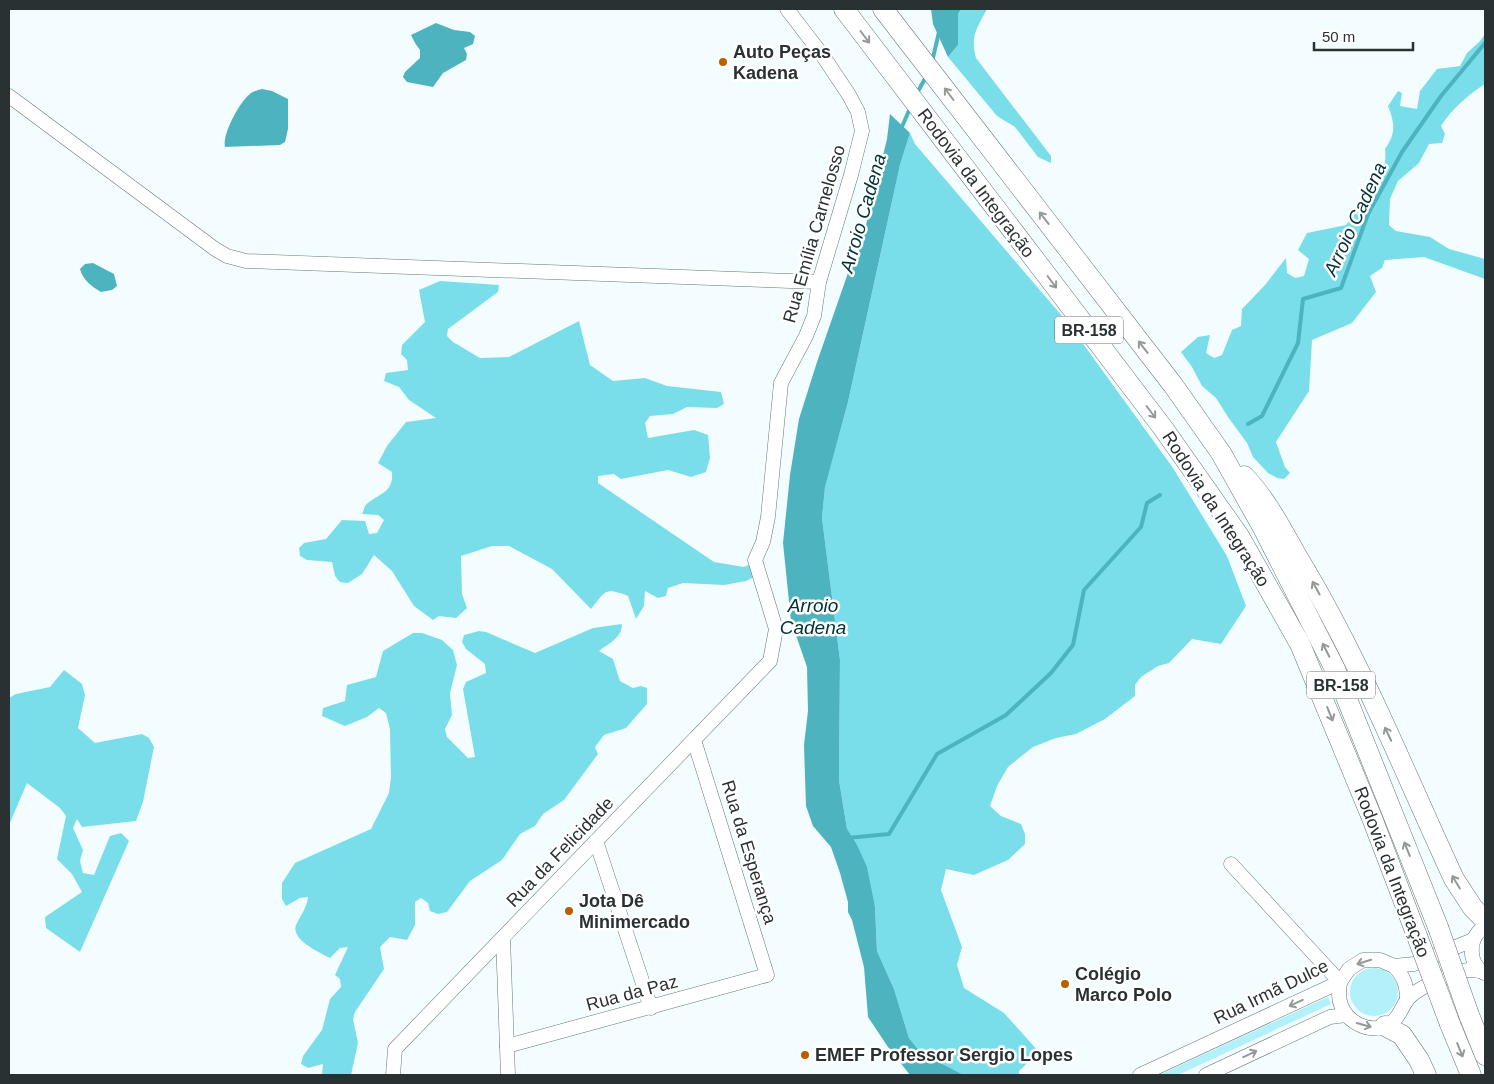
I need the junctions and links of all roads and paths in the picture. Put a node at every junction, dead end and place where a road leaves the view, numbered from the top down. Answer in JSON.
{"nodes":[{"id":1,"x":787,"y":9,"type":"edge"},
{"id":2,"x":844,"y":9,"type":"edge"},
{"id":3,"x":885,"y":11,"type":"edge"},
{"id":4,"x":9,"y":96,"type":"edge"},
{"id":5,"x":819,"y":282,"type":"junction"},
{"id":6,"x":1221,"y":453,"type":"junction"},
{"id":7,"x":770,"y":661,"type":"joint"},
{"id":8,"x":694,"y":740,"type":"junction"},
{"id":9,"x":596,"y":841,"type":"junction"},
{"id":10,"x":1231,"y":864,"type":"dead end"},
{"id":11,"x":1485,"y":920,"type":"edge"},
{"id":12,"x":1485,"y":927,"type":"edge"},
{"id":13,"x":503,"y":938,"type":"junction"},
{"id":14,"x":1473,"y":940,"type":"junction"},
{"id":15,"x":1394,"y":966,"type":"junction"},
{"id":16,"x":1482,"y":972,"type":"edge"},
{"id":17,"x":767,"y":975,"type":"joint"},
{"id":18,"x":1340,"y":982,"type":"junction"},
{"id":19,"x":1407,"y":1000,"type":"junction"},
{"id":20,"x":651,"y":1008,"type":"junction"},
{"id":21,"x":1346,"y":1015,"type":"junction"},
{"id":22,"x":1385,"y":1026,"type":"junction"},
{"id":23,"x":507,"y":1046,"type":"junction"},
{"id":24,"x":1485,"y":1055,"type":"edge"},
{"id":25,"x":393,"y":1075,"type":"edge"},
{"id":26,"x":508,"y":1075,"type":"edge"},
{"id":27,"x":1140,"y":1075,"type":"edge"},
{"id":28,"x":1206,"y":1075,"type":"edge"},
{"id":29,"x":1426,"y":1075,"type":"edge"},
{"id":30,"x":1471,"y":1075,"type":"edge"}],
"edges":[{"from":1,"to":5,"type":"street","name":"Rua Emília Carnelosso"},
{"from":2,"to":30,"type":"highway","name":"Rodovia da Integração","number":"BR-158","one_way":true,"bridge":true},
{"from":6,"to":3,"type":"highway","name":"Rodovia da Integração","number":"BR-158","one_way":true},
{"from":4,"to":5,"type":"street"},
{"from":5,"to":7,"type":"street","name":"Rua Emília Carnelosso"},
{"from":11,"to":6,"type":"highway","one_way":true},
{"from":24,"to":6,"type":"highway","name":"Rodovia da Integração","number":"BR-158","one_way":true,"bridge":true},
{"from":7,"to":8,"type":"street","name":"Rua da Felicidade"},
{"from":8,"to":9,"type":"street","name":"Rua da Felicidade"},
{"from":8,"to":17,"type":"street","name":"Rua da Esperança"},
{"from":9,"to":13,"type":"street","name":"Rua da Felicidade"},
{"from":9,"to":20,"type":"street"},
{"from":10,"to":18,"type":"street"},
{"from":12,"to":14,"type":"street"},
{"from":13,"to":23,"type":"street"},
{"from":13,"to":25,"type":"street","name":"Rua da Felicidade"},
{"from":14,"to":15,"type":"street","name":"Rua Irmã Dulce"},
{"from":14,"to":16,"type":"street"},
{"from":15,"to":18,"type":"street","name":"Rua Irmã Dulce","one_way":true},
{"from":15,"to":19,"type":"street"},
{"from":16,"to":19,"type":"street"},
{"from":17,"to":20,"type":"street","name":"Rua da Paz"},
{"from":18,"to":21,"type":"street"},
{"from":18,"to":27,"type":"street","name":"Rua Irmã Dulce","one_way":true},
{"from":19,"to":22,"type":"street"},
{"from":20,"to":23,"type":"street","name":"Rua da Paz"},
{"from":21,"to":22,"type":"street","one_way":true},
{"from":28,"to":21,"type":"street","one_way":true},
{"from":22,"to":29,"type":"highway"},
{"from":23,"to":26,"type":"street"}]}
